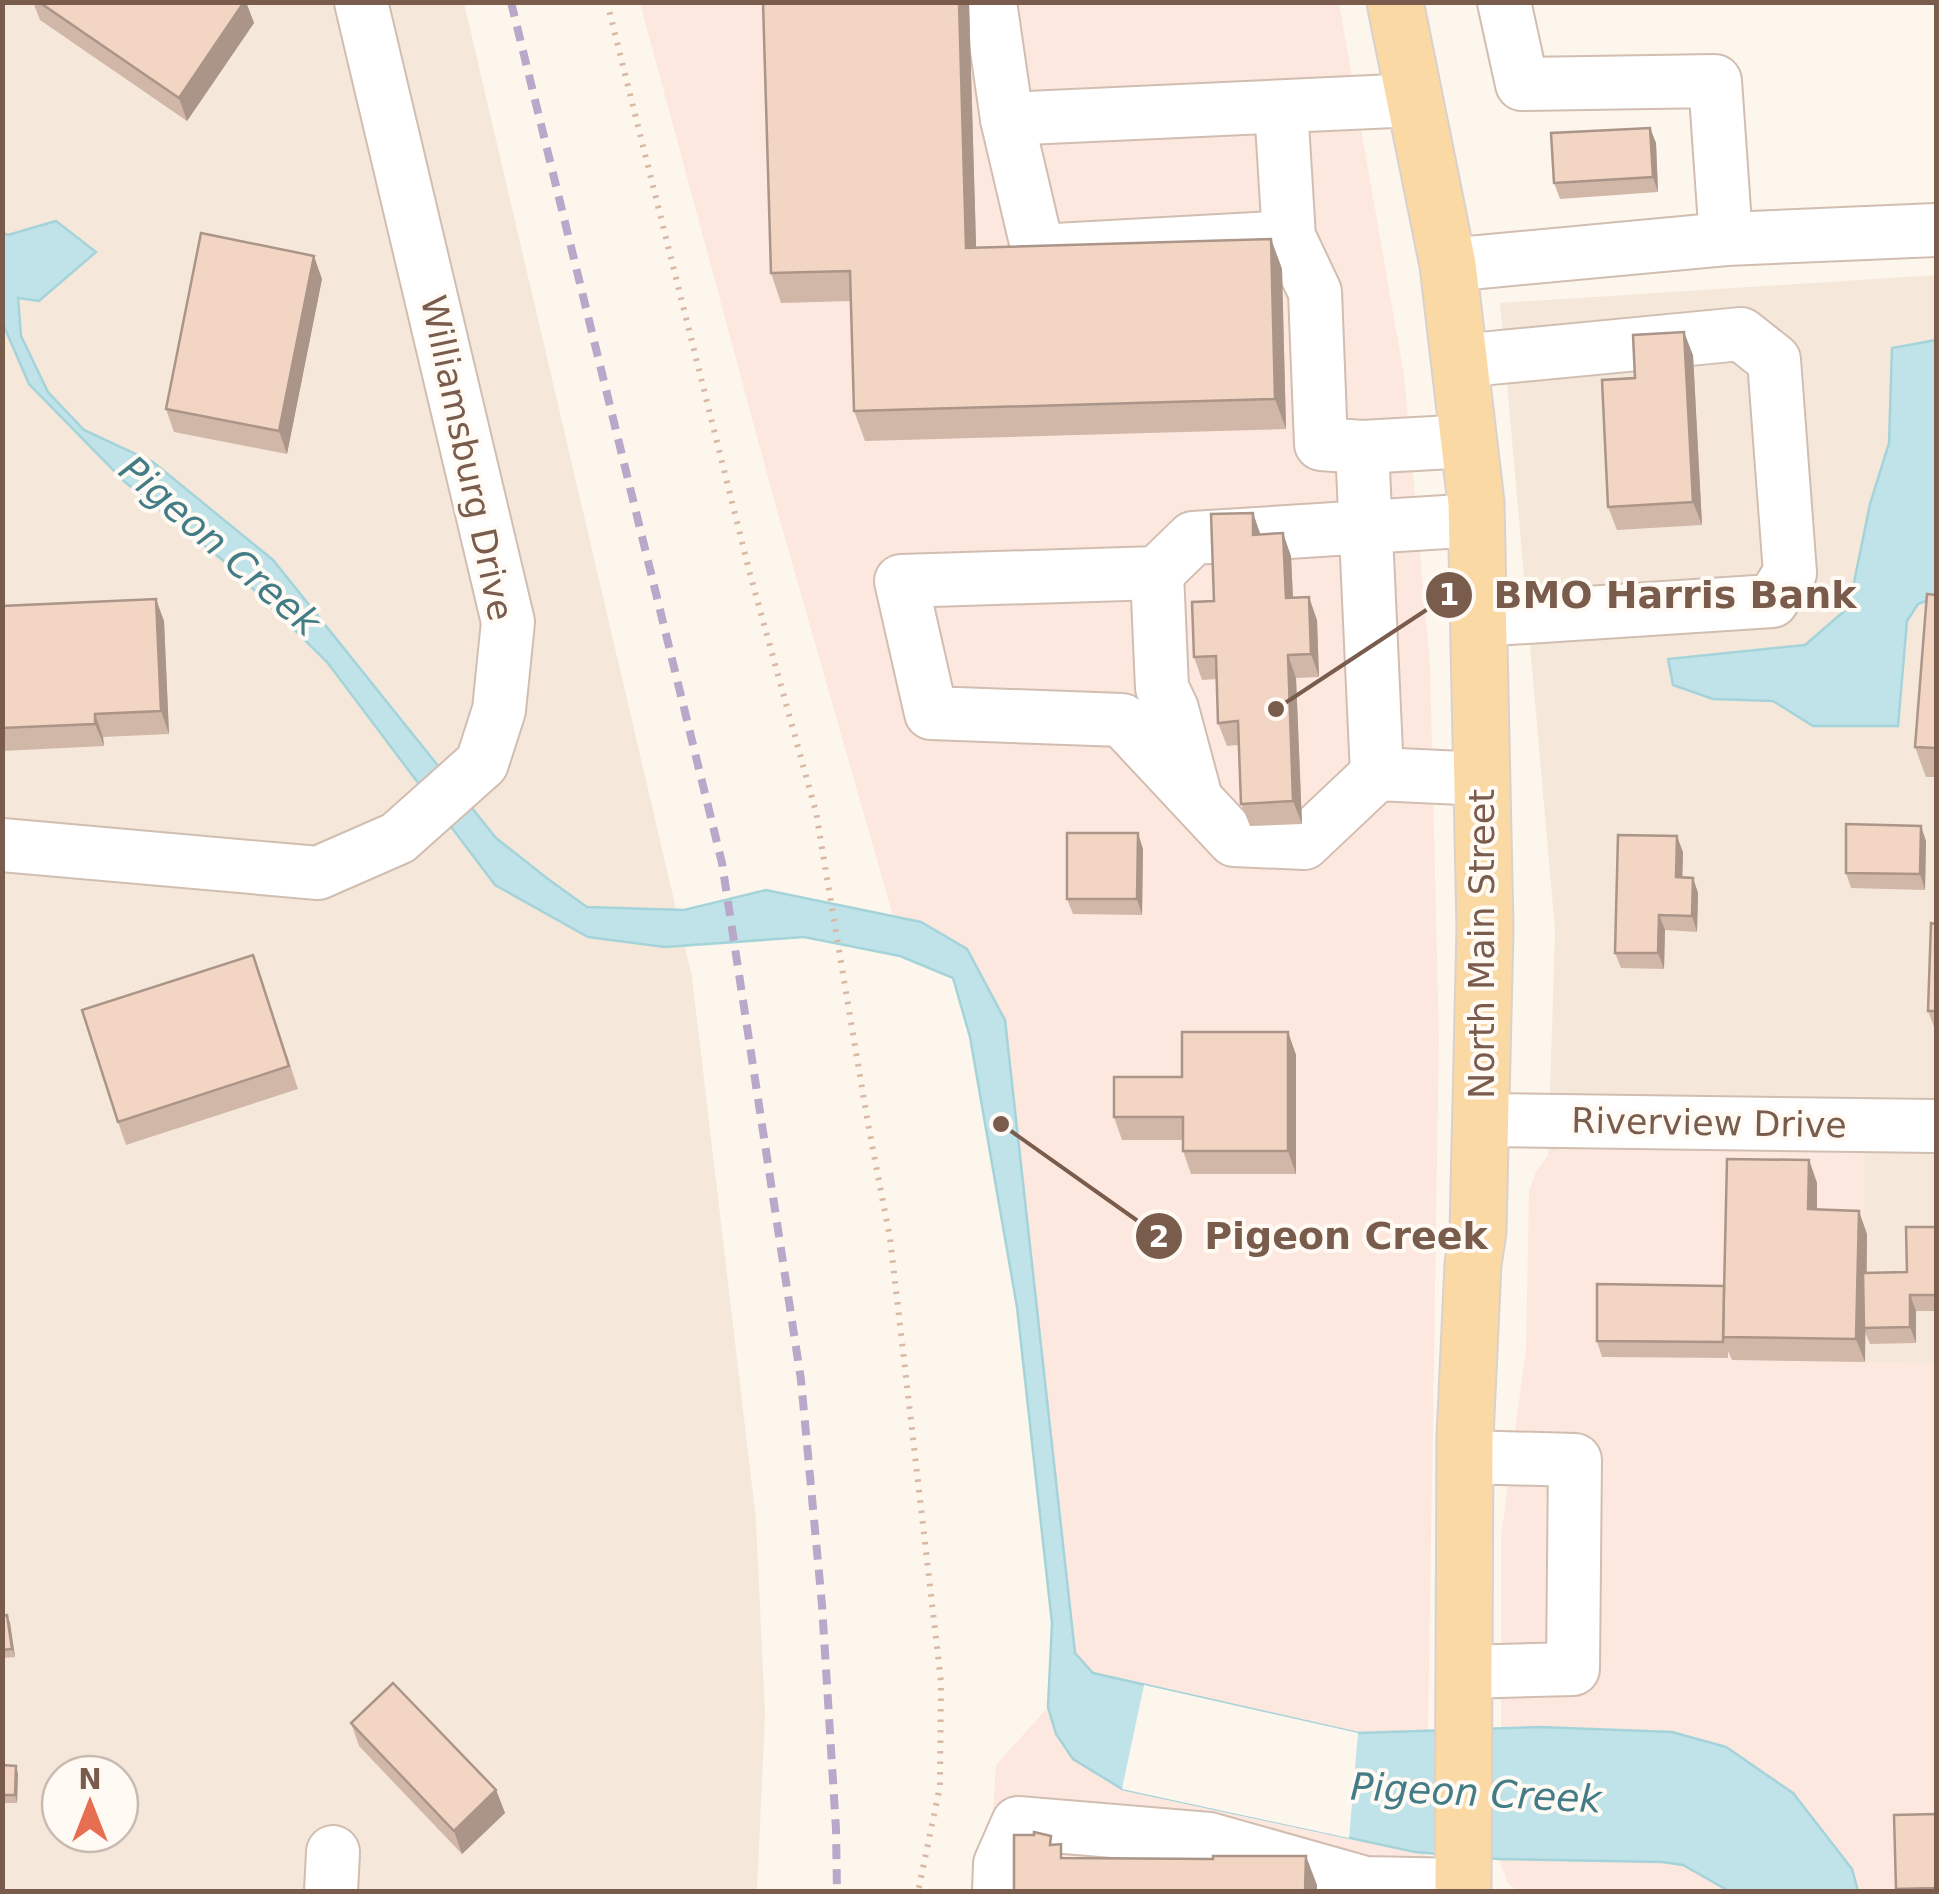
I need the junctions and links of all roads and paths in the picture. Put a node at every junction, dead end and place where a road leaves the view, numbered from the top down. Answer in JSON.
{"nodes":[{"id":1,"x":361,"y":2,"type":"edge"},
{"id":2,"x":607,"y":2,"type":"edge"},
{"id":3,"x":990,"y":2,"type":"edge"},
{"id":4,"x":1395,"y":2,"type":"edge"},
{"id":5,"x":1504,"y":2,"type":"edge"},
{"id":6,"x":1415,"y":100,"type":"junction"},
{"id":7,"x":1281,"y":107,"type":"junction"},
{"id":8,"x":1007,"y":120,"type":"junction"},
{"id":9,"x":1936,"y":230,"type":"edge"},
{"id":10,"x":1289,"y":237,"type":"junction"},
{"id":11,"x":1726,"y":239,"type":"junction"},
{"id":12,"x":1448,"y":266,"type":"junction"},
{"id":13,"x":1459,"y":361,"type":"junction"},
{"id":14,"x":1469,"y":441,"type":"junction"},
{"id":15,"x":1362,"y":447,"type":"junction"},
{"id":16,"x":1476,"y":520,"type":"junction"},
{"id":17,"x":1366,"y":528,"type":"junction"},
{"id":18,"x":1157,"y":573,"type":"junction"},
{"id":19,"x":1479,"y":620,"type":"junction"},
{"id":20,"x":1377,"y":774,"type":"junction"},
{"id":21,"x":1483,"y":779,"type":"junction"},
{"id":22,"x":1195,"y":796,"type":"junction"},
{"id":23,"x":2,"y":845,"type":"edge"},
{"id":24,"x":1481,"y":1120,"type":"junction"},
{"id":25,"x":1936,"y":1126,"type":"edge"},
{"id":26,"x":1465,"y":1457,"type":"junction"},
{"id":27,"x":1464,"y":1672,"type":"junction"},
{"id":28,"x":1365,"y":1887,"type":"edge"},
{"id":29,"x":1463,"y":1888,"type":"edge"},
{"id":30,"x":918,"y":1892,"type":"edge"},
{"id":31,"x":999,"y":1892,"type":"edge"}],
"edges":[{"from":1,"to":23,"type":"street","name":"Williamsburg Drive"},
{"from":2,"to":30,"type":"path"},
{"from":3,"to":8,"type":"street"},
{"from":4,"to":6,"type":"main road","name":"North Main Street"},
{"from":5,"to":11,"type":"street"},
{"from":6,"to":7,"type":"street"},
{"from":6,"to":12,"type":"main road","name":"North Main Street"},
{"from":7,"to":8,"type":"street"},
{"from":7,"to":10,"type":"street"},
{"from":8,"to":10,"type":"street"},
{"from":9,"to":11,"type":"street"},
{"from":10,"to":15,"type":"street"},
{"from":11,"to":12,"type":"street"},
{"from":12,"to":13,"type":"main road","name":"North Main Street"},
{"from":13,"to":14,"type":"main road","name":"North Main Street"},
{"from":13,"to":19,"type":"street"},
{"from":14,"to":15,"type":"street"},
{"from":14,"to":16,"type":"main road","name":"North Main Street"},
{"from":15,"to":17,"type":"street"},
{"from":16,"to":17,"type":"street"},
{"from":16,"to":19,"type":"main road","name":"North Main Street"},
{"from":17,"to":18,"type":"street"},
{"from":17,"to":20,"type":"street"},
{"from":18,"to":22,"type":"street"},
{"from":18,"to":22,"type":"street"},
{"from":19,"to":21,"type":"main road","name":"North Main Street"},
{"from":20,"to":21,"type":"street"},
{"from":20,"to":22,"type":"street"},
{"from":21,"to":24,"type":"main road","name":"North Main Street"},
{"from":24,"to":25,"type":"street","name":"Riverview Drive"},
{"from":24,"to":26,"type":"main road","name":"North Main Street"},
{"from":26,"to":27,"type":"main road","name":"North Main Street"},
{"from":26,"to":27,"type":"street"},
{"from":27,"to":29,"type":"main road","name":"North Main Street"},
{"from":28,"to":29,"type":"street"},
{"from":28,"to":31,"type":"street"}]}
